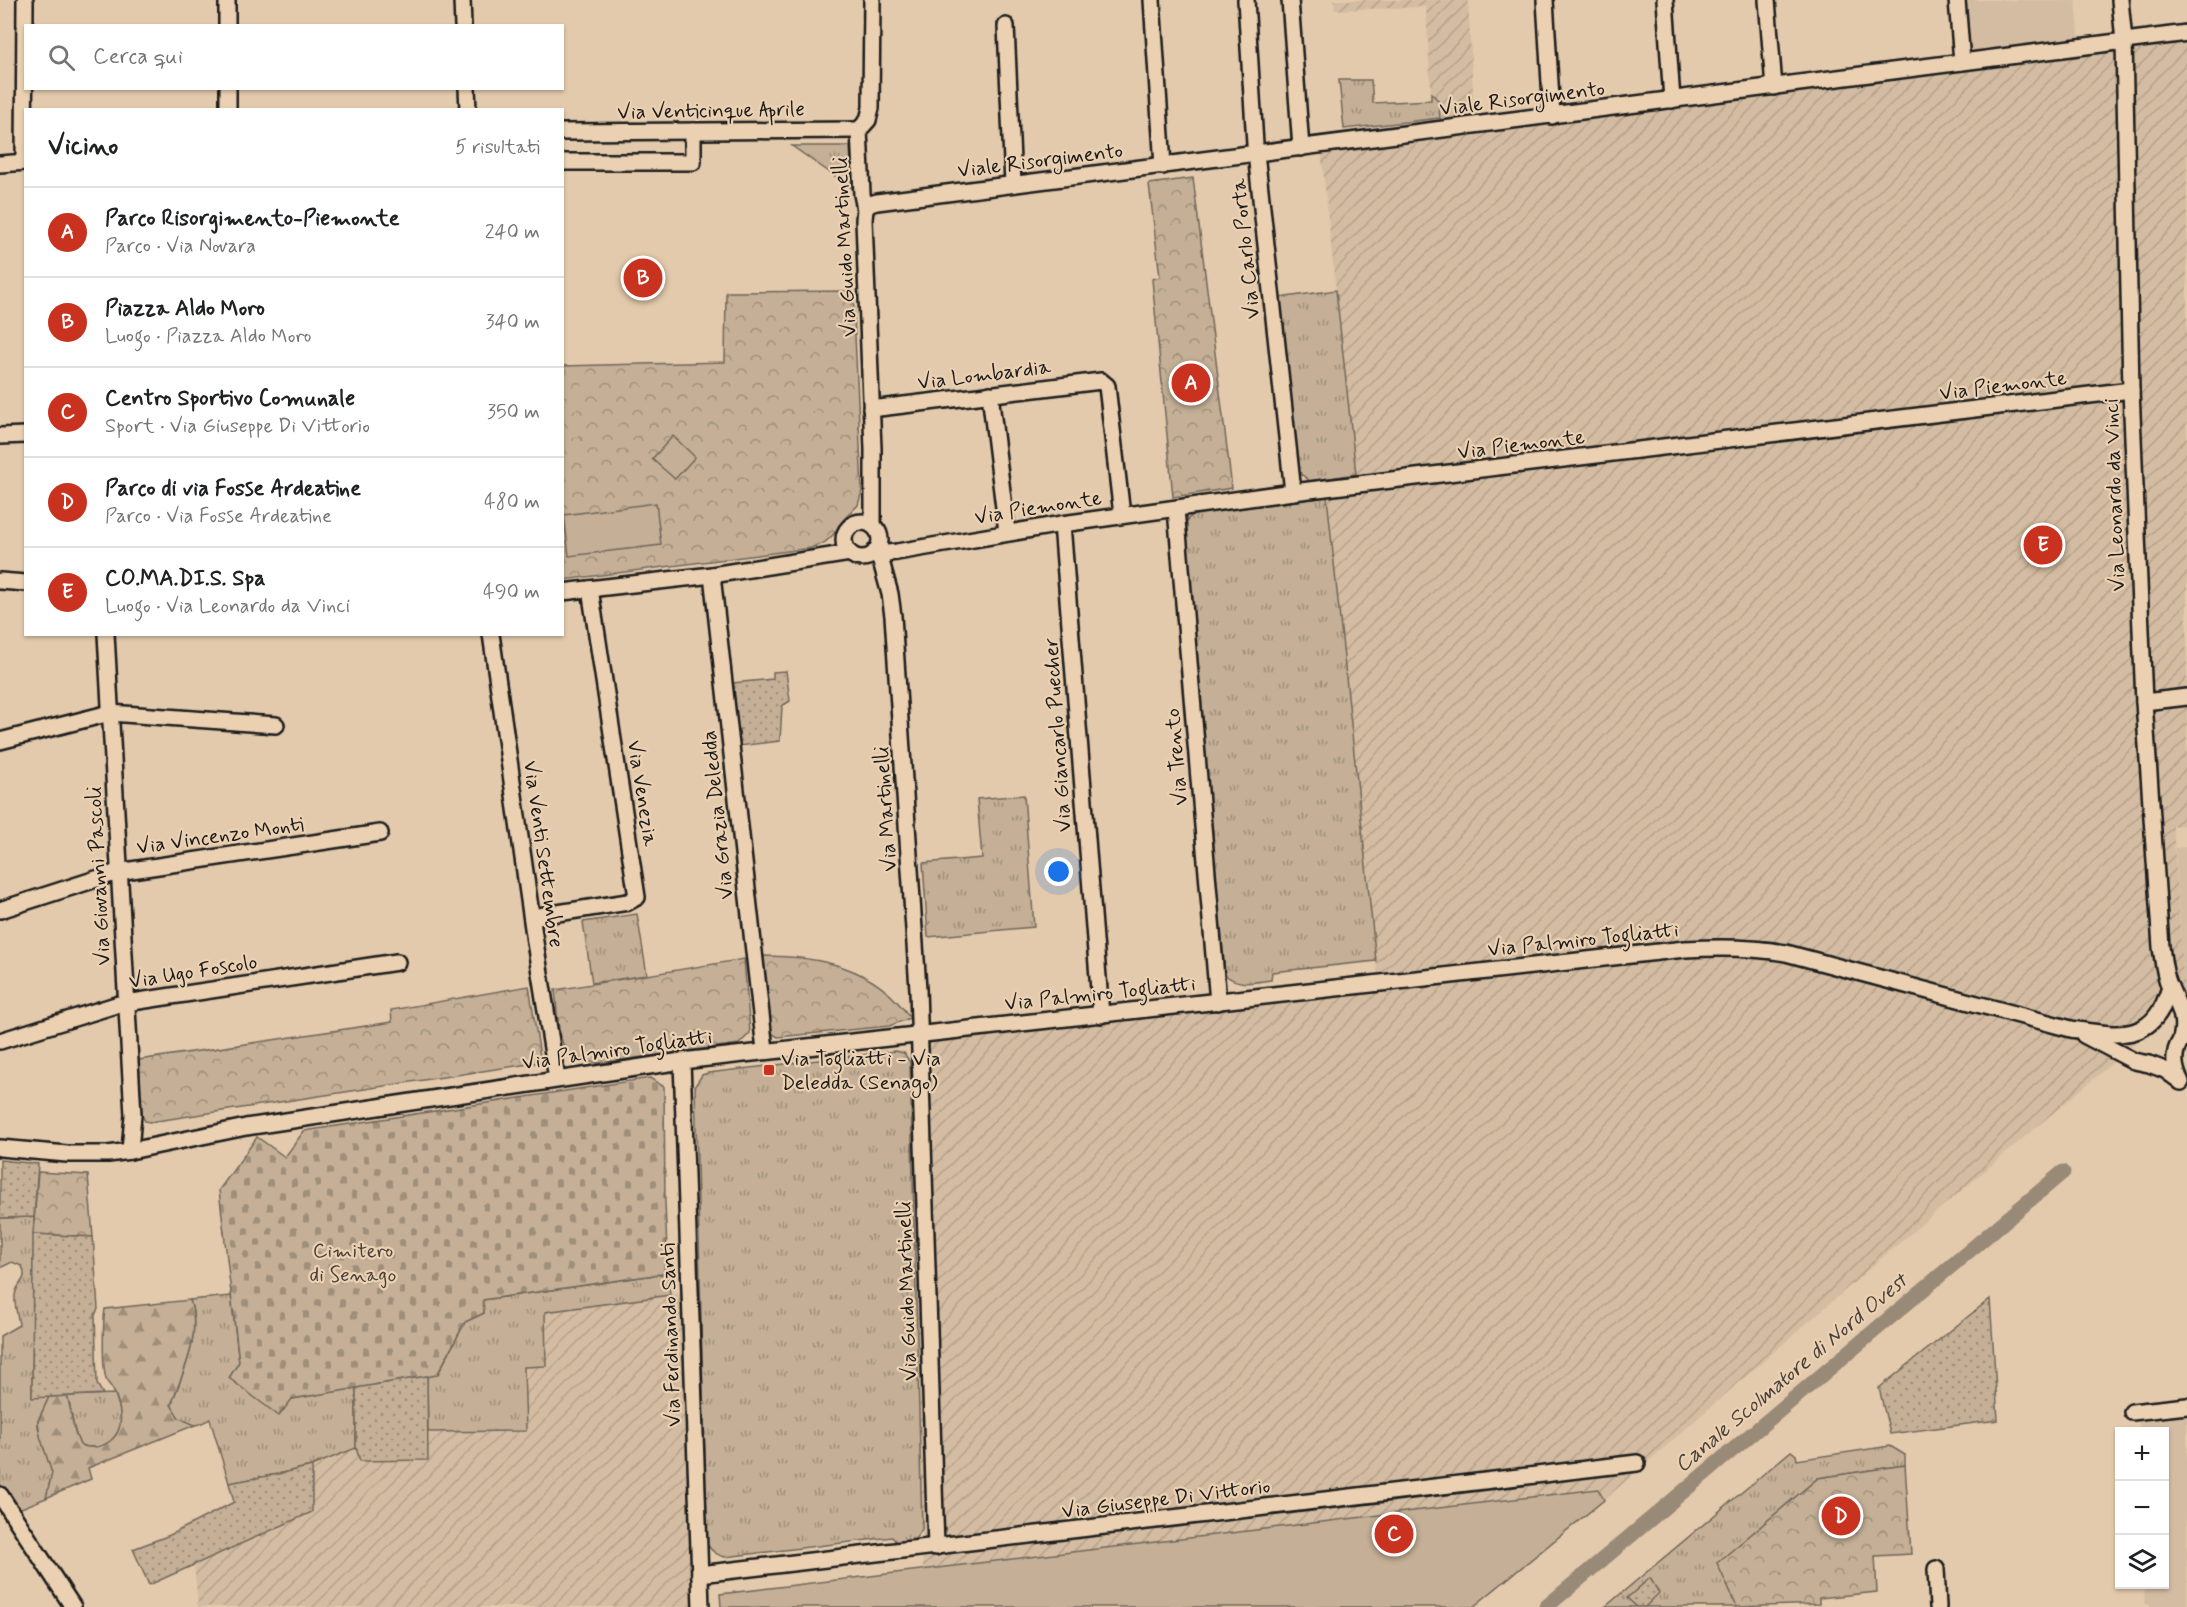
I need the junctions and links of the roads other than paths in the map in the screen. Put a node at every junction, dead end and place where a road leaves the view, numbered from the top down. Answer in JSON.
{"nodes":[{"id":1,"x":25,"y":0,"type":"edge"},
{"id":2,"x":226,"y":0,"type":"edge"},
{"id":3,"x":462,"y":0,"type":"edge"},
{"id":4,"x":872,"y":0,"type":"edge"},
{"id":5,"x":1152,"y":0,"type":"edge"},
{"id":6,"x":1245,"y":0,"type":"edge"},
{"id":7,"x":1290,"y":0,"type":"edge"},
{"id":8,"x":1545,"y":0,"type":"edge"},
{"id":9,"x":1665,"y":0,"type":"edge"},
{"id":10,"x":1767,"y":0,"type":"edge"},
{"id":11,"x":1957,"y":0,"type":"edge"},
{"id":12,"x":2120,"y":0,"type":"edge"},
{"id":13,"x":25,"y":24,"type":"edge"},
{"id":14,"x":227,"y":24,"type":"edge"},
{"id":15,"x":463,"y":24,"type":"edge"},
{"id":16,"x":1006,"y":26,"type":"dead end"},
{"id":17,"x":2187,"y":33,"type":"edge"},
{"id":18,"x":2124,"y":41,"type":"junction"},
{"id":19,"x":1962,"y":62,"type":"junction"},
{"id":20,"x":1774,"y":87,"type":"junction"},
{"id":21,"x":25,"y":90,"type":"edge"},
{"id":22,"x":228,"y":90,"type":"edge"},
{"id":23,"x":467,"y":90,"type":"edge"},
{"id":24,"x":1672,"y":100,"type":"junction"},
{"id":25,"x":25,"y":108,"type":"edge"},
{"id":26,"x":228,"y":108,"type":"edge"},
{"id":27,"x":468,"y":108,"type":"edge"},
{"id":28,"x":1552,"y":116,"type":"junction"},
{"id":29,"x":860,"y":130,"type":"junction"},
{"id":30,"x":693,"y":131,"type":"junction"},
{"id":31,"x":564,"y":132,"type":"edge"},
{"id":32,"x":1301,"y":148,"type":"junction"},
{"id":33,"x":1256,"y":153,"type":"junction"},
{"id":34,"x":24,"y":162,"type":"edge"},
{"id":35,"x":564,"y":162,"type":"edge"},
{"id":36,"x":0,"y":164,"type":"edge"},
{"id":37,"x":1163,"y":166,"type":"junction"},
{"id":38,"x":1013,"y":184,"type":"junction"},
{"id":39,"x":865,"y":209,"type":"junction"},
{"id":40,"x":2131,"y":390,"type":"junction"},
{"id":41,"x":990,"y":394,"type":"junction"},
{"id":42,"x":871,"y":409,"type":"junction"},
{"id":43,"x":24,"y":435,"type":"edge"},
{"id":44,"x":0,"y":436,"type":"edge"},
{"id":45,"x":1293,"y":492,"type":"junction"},
{"id":46,"x":872,"y":495,"type":"junction"},
{"id":47,"x":1176,"y":508,"type":"junction"},
{"id":48,"x":1122,"y":515,"type":"junction"},
{"id":49,"x":857,"y":522,"type":"junction"},
{"id":50,"x":1062,"y":524,"type":"junction"},
{"id":51,"x":875,"y":528,"type":"junction"},
{"id":52,"x":1007,"y":532,"type":"junction"},
{"id":53,"x":912,"y":548,"type":"junction"},
{"id":54,"x":863,"y":551,"type":"junction"},
{"id":55,"x":712,"y":575,"type":"junction"},
{"id":56,"x":0,"y":581,"type":"edge"},
{"id":57,"x":887,"y":582,"type":"junction"},
{"id":58,"x":24,"y":583,"type":"edge"},
{"id":59,"x":590,"y":590,"type":"junction"},
{"id":60,"x":564,"y":592,"type":"edge"},
{"id":61,"x":106,"y":636,"type":"edge"},
{"id":62,"x":491,"y":636,"type":"edge"},
{"id":63,"x":2187,"y":697,"type":"edge"},
{"id":64,"x":2144,"y":702,"type":"junction"},
{"id":65,"x":110,"y":713,"type":"junction"},
{"id":66,"x":276,"y":725,"type":"dead end"},
{"id":67,"x":0,"y":741,"type":"edge"},
{"id":68,"x":380,"y":833,"type":"dead end"},
{"id":69,"x":118,"y":872,"type":"junction"},
{"id":70,"x":0,"y":910,"type":"edge"},
{"id":71,"x":532,"y":918,"type":"junction"},
{"id":72,"x":397,"y":962,"type":"dead end"},
{"id":73,"x":2170,"y":987,"type":"junction"},
{"id":74,"x":1218,"y":1002,"type":"junction"},
{"id":75,"x":126,"y":1003,"type":"junction"},
{"id":76,"x":2183,"y":1007,"type":"edge"},
{"id":77,"x":1101,"y":1014,"type":"junction"},
{"id":78,"x":2071,"y":1029,"type":"junction"},
{"id":79,"x":918,"y":1034,"type":"junction"},
{"id":80,"x":0,"y":1041,"type":"edge"},
{"id":81,"x":2181,"y":1041,"type":"edge"},
{"id":82,"x":765,"y":1050,"type":"junction"},
{"id":83,"x":682,"y":1061,"type":"junction"},
{"id":84,"x":2149,"y":1064,"type":"junction"},
{"id":85,"x":556,"y":1079,"type":"junction"},
{"id":86,"x":2184,"y":1085,"type":"edge"},
{"id":87,"x":132,"y":1115,"type":"junction"},
{"id":88,"x":155,"y":1144,"type":"junction"},
{"id":89,"x":0,"y":1148,"type":"edge"},
{"id":90,"x":130,"y":1151,"type":"junction"},
{"id":91,"x":2187,"y":1406,"type":"edge"},
{"id":92,"x":2132,"y":1412,"type":"dead end"},
{"id":93,"x":1637,"y":1462,"type":"dead end"},
{"id":94,"x":0,"y":1495,"type":"edge"},
{"id":95,"x":936,"y":1547,"type":"junction"},
{"id":96,"x":1936,"y":1569,"type":"dead end"},
{"id":97,"x":700,"y":1574,"type":"junction"},
{"id":98,"x":73,"y":1607,"type":"edge"},
{"id":99,"x":701,"y":1607,"type":"edge"},
{"id":100,"x":1938,"y":1607,"type":"edge"}],
"edges":[{"from":1,"to":13,"type":"street"},
{"from":2,"to":14,"type":"street"},
{"from":3,"to":15,"type":"street"},
{"from":4,"to":29,"type":"street","name":"Via Guido Martinelli"},
{"from":5,"to":37,"type":"street"},
{"from":6,"to":33,"type":"street","name":"Via Carlo Porta"},
{"from":7,"to":32,"type":"street"},
{"from":8,"to":28,"type":"street"},
{"from":9,"to":24,"type":"street"},
{"from":10,"to":20,"type":"street"},
{"from":11,"to":19,"type":"street"},
{"from":12,"to":18,"type":"street","name":"Via Leonardo da Vinci"},
{"from":16,"to":38,"type":"street"},
{"from":17,"to":18,"type":"street","name":"Viale Risorgimento"},
{"from":18,"to":19,"type":"street","name":"Viale Risorgimento"},
{"from":18,"to":40,"type":"street","name":"Via Leonardo da Vinci"},
{"from":19,"to":20,"type":"street","name":"Viale Risorgimento"},
{"from":20,"to":24,"type":"street","name":"Viale Risorgimento"},
{"from":21,"to":25,"type":"street"},
{"from":22,"to":26,"type":"street"},
{"from":23,"to":27,"type":"street"},
{"from":24,"to":28,"type":"street","name":"Viale Risorgimento"},
{"from":28,"to":32,"type":"street","name":"Viale Risorgimento"},
{"from":29,"to":30,"type":"street","name":"Via Venticinque Aprile"},
{"from":29,"to":39,"type":"street","name":"Via Guido Martinelli"},
{"from":30,"to":31,"type":"street","name":"Via Venticinque Aprile"},
{"from":30,"to":35,"type":"street"},
{"from":32,"to":33,"type":"street","name":"Viale Risorgimento"},
{"from":33,"to":37,"type":"street","name":"Viale Risorgimento"},
{"from":33,"to":45,"type":"street","name":"Via Carlo Porta"},
{"from":34,"to":36,"type":"street"},
{"from":37,"to":38,"type":"street","name":"Viale Risorgimento"},
{"from":38,"to":39,"type":"street","name":"Viale Risorgimento"},
{"from":39,"to":42,"type":"street","name":"Via Guido Martinelli"},
{"from":40,"to":45,"type":"street","name":"Via Piemonte"},
{"from":40,"to":64,"type":"street","name":"Via Leonardo da Vinci"},
{"from":41,"to":42,"type":"street","name":"Via Lombardia"},
{"from":41,"to":48,"type":"street","name":"Via Lombardia"},
{"from":41,"to":52,"type":"street"},
{"from":42,"to":46,"type":"street","name":"Via Guido Martinelli"},
{"from":43,"to":44,"type":"street"},
{"from":45,"to":47,"type":"street","name":"Via Piemonte"},
{"from":46,"to":49,"type":"street"},
{"from":46,"to":51,"type":"street"},
{"from":47,"to":48,"type":"street","name":"Via Piemonte"},
{"from":47,"to":74,"type":"street","name":"Via Trento"},
{"from":48,"to":50,"type":"street","name":"Via Piemonte"},
{"from":49,"to":51,"type":"street","name":"Via Piemonte"},
{"from":49,"to":54,"type":"street"},
{"from":50,"to":52,"type":"street","name":"Via Piemonte"},
{"from":50,"to":77,"type":"street","name":"Via Giancarlo Puecher"},
{"from":51,"to":53,"type":"street","name":"Via Piemonte"},
{"from":51,"to":54,"type":"street"},
{"from":52,"to":53,"type":"street","name":"Via Piemonte"},
{"from":53,"to":54,"type":"street","name":"Via Piemonte"},
{"from":53,"to":57,"type":"street"},
{"from":54,"to":55,"type":"street"},
{"from":54,"to":57,"type":"street"},
{"from":55,"to":59,"type":"street"},
{"from":55,"to":82,"type":"street","name":"Via Grazia Deledda"},
{"from":56,"to":58,"type":"street"},
{"from":57,"to":79,"type":"street","name":"Via Martinelli"},
{"from":59,"to":60,"type":"street"},
{"from":59,"to":71,"type":"street","name":"Via Venezia"},
{"from":61,"to":65,"type":"street","name":"Via Giovanni Pascoli"},
{"from":62,"to":71,"type":"street","name":"Via Venti Settembre"},
{"from":63,"to":64,"type":"street"},
{"from":64,"to":73,"type":"street","name":"Via Leonardo da Vinci"},
{"from":65,"to":66,"type":"street"},
{"from":65,"to":67,"type":"street"},
{"from":65,"to":69,"type":"street","name":"Via Giovanni Pascoli"},
{"from":68,"to":69,"type":"street","name":"Via Vincenzo Monti"},
{"from":69,"to":70,"type":"street","name":"Via Vincenzo Monti"},
{"from":69,"to":75,"type":"street","name":"Via Giovanni Pascoli"},
{"from":71,"to":85,"type":"street","name":"Via Venti Settembre"},
{"from":72,"to":75,"type":"street","name":"Via Ugo Foscolo"},
{"from":73,"to":76,"type":"street","name":"Via Leonardo da Vinci"},
{"from":73,"to":78,"type":"street","name":"Via Palmiro Togliatti"},
{"from":74,"to":77,"type":"street","name":"Via Palmiro Togliatti"},
{"from":74,"to":78,"type":"street","name":"Via Palmiro Togliatti"},
{"from":75,"to":80,"type":"street","name":"Via Ugo Foscolo"},
{"from":75,"to":87,"type":"street","name":"Via Giovanni Pascoli"},
{"from":76,"to":81,"type":"street","name":"Via Leonardo da Vinci"},
{"from":77,"to":79,"type":"street","name":"Via Palmiro Togliatti"},
{"from":78,"to":84,"type":"street","name":"Via Palmiro Togliatti"},
{"from":79,"to":82,"type":"street","name":"Via Palmiro Togliatti"},
{"from":79,"to":95,"type":"street","name":"Via Guido Martinelli"},
{"from":81,"to":84,"type":"street"},
{"from":81,"to":86,"type":"street","name":"Via Leonardo da Vinci"},
{"from":82,"to":83,"type":"street","name":"Via Palmiro Togliatti"},
{"from":83,"to":85,"type":"street","name":"Via Palmiro Togliatti"},
{"from":83,"to":97,"type":"street","name":"Via Ferdinando Santi"},
{"from":84,"to":86,"type":"street","name":"Via Palmiro Togliatti"},
{"from":85,"to":88,"type":"street","name":"Via Palmiro Togliatti"},
{"from":87,"to":88,"type":"street"},
{"from":87,"to":90,"type":"street","name":"Via Giovanni Pascoli"},
{"from":88,"to":90,"type":"street","name":"Via Palmiro Togliatti"},
{"from":89,"to":90,"type":"street","name":"Via Palmiro Togliatti"},
{"from":91,"to":92,"type":"street"},
{"from":93,"to":95,"type":"street","name":"Via Giuseppe Di Vittorio"},
{"from":94,"to":98,"type":"street"},
{"from":95,"to":97,"type":"street","name":"Via Giuseppe Di Vittorio"},
{"from":96,"to":100,"type":"street"},
{"from":97,"to":99,"type":"street","name":"Via Ferdinando Santi"}]}
